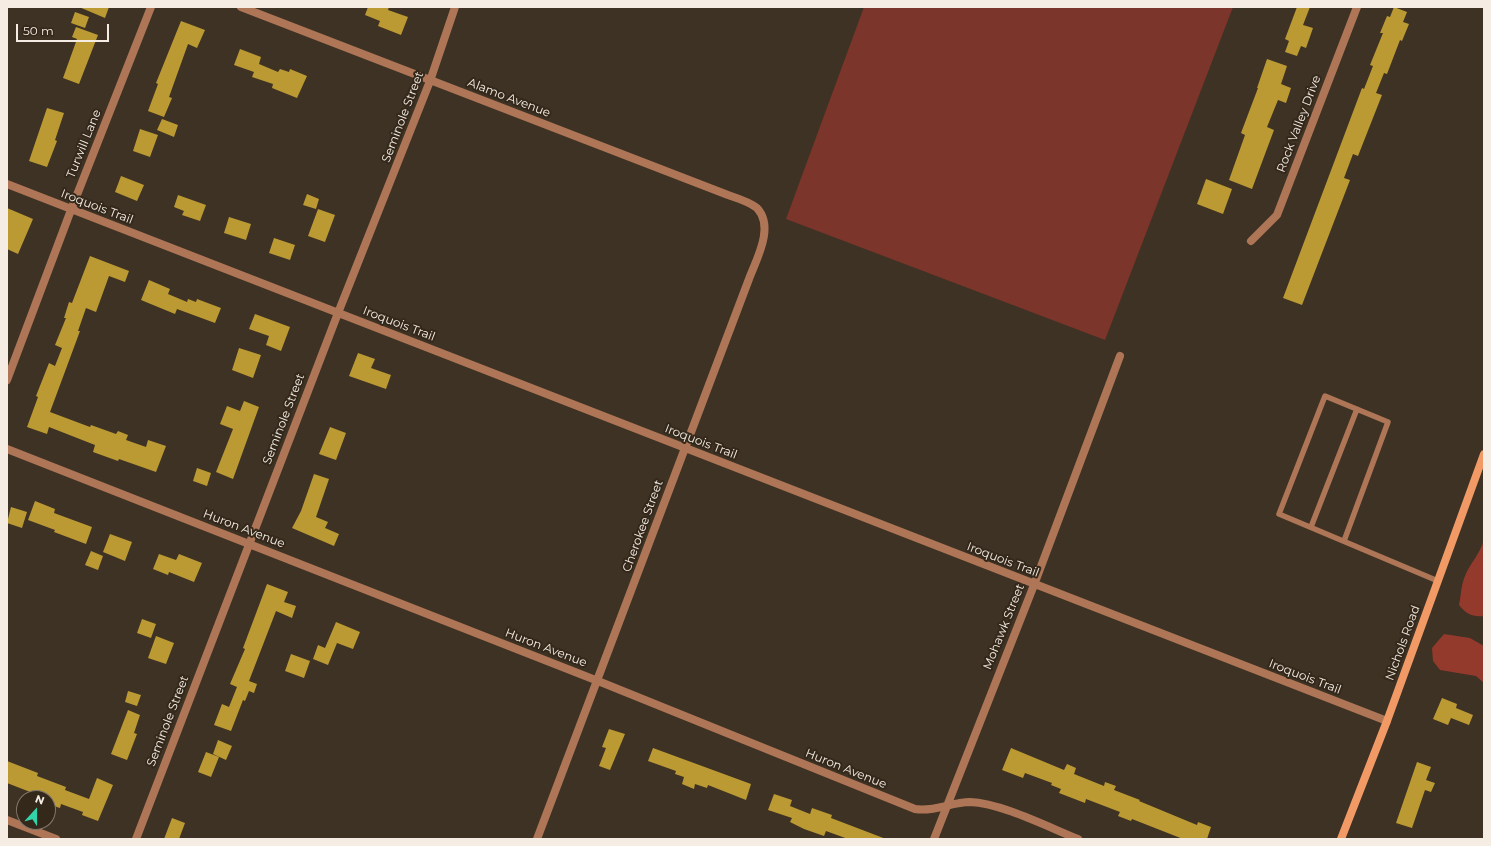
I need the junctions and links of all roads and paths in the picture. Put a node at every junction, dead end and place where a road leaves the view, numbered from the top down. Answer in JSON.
{"nodes":[{"id":1,"x":151,"y":7,"type":"edge"},
{"id":2,"x":241,"y":7,"type":"edge"},
{"id":3,"x":455,"y":7,"type":"edge"},
{"id":4,"x":1357,"y":7,"type":"edge"},
{"id":5,"x":430,"y":81,"type":"junction"},
{"id":6,"x":7,"y":184,"type":"edge"},
{"id":7,"x":71,"y":210,"type":"junction"},
{"id":8,"x":763,"y":219,"type":"joint"},
{"id":9,"x":1251,"y":241,"type":"dead end"},
{"id":10,"x":338,"y":313,"type":"junction"},
{"id":11,"x":1120,"y":356,"type":"dead end"},
{"id":12,"x":7,"y":380,"type":"edge"},
{"id":13,"x":1356,"y":408,"type":"junction"},
{"id":14,"x":7,"y":449,"type":"edge"},
{"id":15,"x":685,"y":449,"type":"junction"},
{"id":16,"x":1484,"y":454,"type":"edge"},
{"id":17,"x":1481,"y":470,"type":"edge"},
{"id":18,"x":1311,"y":527,"type":"junction"},
{"id":19,"x":1344,"y":541,"type":"junction"},
{"id":20,"x":249,"y":544,"type":"junction"},
{"id":21,"x":1438,"y":581,"type":"junction"},
{"id":22,"x":1034,"y":584,"type":"junction"},
{"id":23,"x":598,"y":681,"type":"junction"},
{"id":24,"x":1387,"y":721,"type":"junction"},
{"id":25,"x":945,"y":807,"type":"junction"},
{"id":26,"x":7,"y":820,"type":"edge"},
{"id":27,"x":56,"y":839,"type":"edge"},
{"id":28,"x":136,"y":839,"type":"edge"},
{"id":29,"x":538,"y":839,"type":"edge"},
{"id":30,"x":934,"y":839,"type":"edge"},
{"id":31,"x":1078,"y":839,"type":"edge"},
{"id":32,"x":1341,"y":839,"type":"edge"}],
"edges":[{"from":1,"to":7,"type":"street","name":"Turwill Lane"},
{"from":2,"to":5,"type":"street","name":"Alamo Avenue"},
{"from":3,"to":5,"type":"street","name":"Seminole Street"},
{"from":4,"to":9,"type":"street","name":"Rock Valley Drive"},
{"from":5,"to":8,"type":"street","name":"Alamo Avenue"},
{"from":5,"to":10,"type":"street","name":"Seminole Street"},
{"from":6,"to":7,"type":"street","name":"Iroquois Trail"},
{"from":7,"to":10,"type":"street","name":"Iroquois Trail"},
{"from":7,"to":12,"type":"street","name":"Turwill Lane"},
{"from":8,"to":15,"type":"street","name":"Cherokee Street"},
{"from":10,"to":15,"type":"street","name":"Iroquois Trail"},
{"from":10,"to":20,"type":"street","name":"Seminole Street"},
{"from":11,"to":22,"type":"street","name":"Mohawk Street"},
{"from":13,"to":18,"type":"lane"},
{"from":13,"to":18,"type":"lane"},
{"from":13,"to":19,"type":"lane"},
{"from":14,"to":20,"type":"street","name":"Huron Avenue"},
{"from":15,"to":22,"type":"street","name":"Iroquois Trail"},
{"from":15,"to":23,"type":"street","name":"Cherokee Street"},
{"from":16,"to":17,"type":"street","name":"Nichols Road"},
{"from":17,"to":21,"type":"street","name":"Nichols Road"},
{"from":18,"to":19,"type":"lane"},
{"from":19,"to":21,"type":"lane"},
{"from":20,"to":23,"type":"street","name":"Huron Avenue"},
{"from":20,"to":28,"type":"street","name":"Seminole Street"},
{"from":21,"to":24,"type":"street","name":"Nichols Road"},
{"from":22,"to":24,"type":"street","name":"Iroquois Trail"},
{"from":22,"to":25,"type":"street","name":"Mohawk Street"},
{"from":23,"to":25,"type":"street","name":"Huron Avenue"},
{"from":23,"to":29,"type":"street","name":"Cherokee Street"},
{"from":24,"to":32,"type":"street","name":"Nichols Road"},
{"from":25,"to":30,"type":"street","name":"Mohawk Street"},
{"from":25,"to":31,"type":"street","name":"Huron Avenue"},
{"from":26,"to":27,"type":"street"}]}
